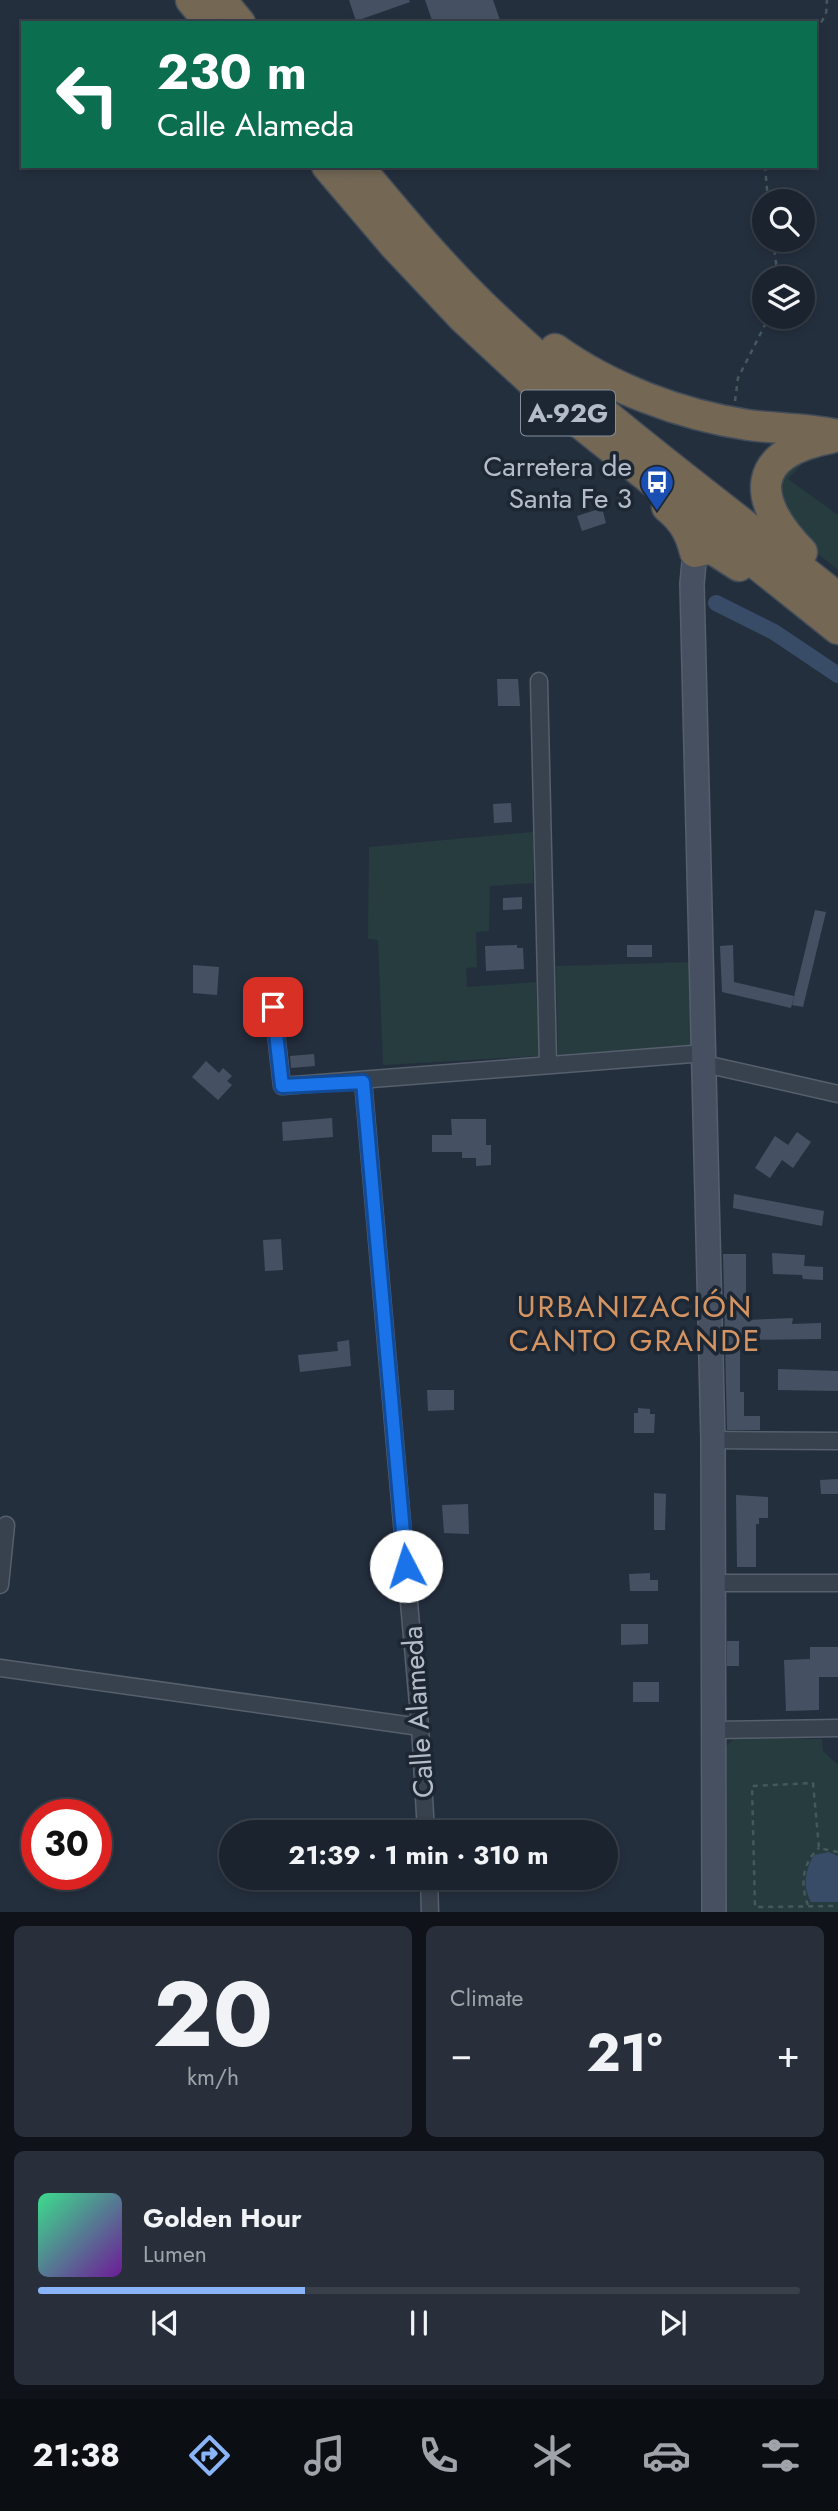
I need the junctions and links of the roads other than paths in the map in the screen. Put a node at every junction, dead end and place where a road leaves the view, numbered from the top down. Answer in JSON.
{"nodes":[{"id":1,"x":191,"y":0,"type":"edge"},
{"id":2,"x":221,"y":0,"type":"edge"},
{"id":3,"x":208,"y":21,"type":"edge"},
{"id":4,"x":238,"y":21,"type":"edge"},
{"id":5,"x":329,"y":168,"type":"edge"},
{"id":6,"x":360,"y":168,"type":"edge"},
{"id":7,"x":482,"y":305,"type":"junction"},
{"id":8,"x":838,"y":436,"type":"edge"},
{"id":9,"x":601,"y":440,"type":"junction"},
{"id":10,"x":695,"y":552,"type":"junction"},
{"id":11,"x":838,"y":586,"type":"edge"},
{"id":12,"x":838,"y":598,"type":"edge"},
{"id":13,"x":838,"y":629,"type":"edge"},
{"id":14,"x":838,"y":645,"type":"edge"},
{"id":15,"x":539,"y":681,"type":"dead end"},
{"id":16,"x":273,"y":1007,"type":"dead end"},
{"id":17,"x":705,"y":1058,"type":"junction"},
{"id":18,"x":548,"y":1064,"type":"junction"},
{"id":19,"x":363,"y":1082,"type":"junction"},
{"id":20,"x":838,"y":1094,"type":"edge"},
{"id":21,"x":713,"y":1440,"type":"junction"},
{"id":22,"x":838,"y":1441,"type":"edge"},
{"id":23,"x":6,"y":1525,"type":"dead end"},
{"id":24,"x":713,"y":1583,"type":"junction"},
{"id":25,"x":838,"y":1583,"type":"edge"},
{"id":26,"x":0,"y":1585,"type":"edge"},
{"id":27,"x":0,"y":1668,"type":"edge"},
{"id":28,"x":420,"y":1727,"type":"junction"},
{"id":29,"x":838,"y":1728,"type":"edge"},
{"id":30,"x":714,"y":1730,"type":"junction"},
{"id":31,"x":425,"y":1820,"type":"edge"},
{"id":32,"x":429,"y":1890,"type":"edge"},
{"id":33,"x":430,"y":1912,"type":"edge"},
{"id":34,"x":714,"y":1912,"type":"edge"}],
"edges":[{"from":1,"to":3,"type":"highway"},
{"from":2,"to":4,"type":"highway"},
{"from":5,"to":9,"type":"highway","number":"A-92G"},
{"from":6,"to":7,"type":"highway","number":"A-92G"},
{"from":7,"to":8,"type":"highway"},
{"from":7,"to":12,"type":"highway","number":"A-92G"},
{"from":8,"to":11,"type":"highway"},
{"from":9,"to":10,"type":"highway"},
{"from":9,"to":13,"type":"highway","number":"A-92G"},
{"from":10,"to":14,"type":"highway"},
{"from":10,"to":17,"type":"street"},
{"from":15,"to":18,"type":"street"},
{"from":16,"to":19,"type":"street"},
{"from":17,"to":18,"type":"street"},
{"from":17,"to":20,"type":"street"},
{"from":17,"to":21,"type":"street"},
{"from":18,"to":19,"type":"street"},
{"from":19,"to":28,"type":"street","name":"Calle Alameda"},
{"from":21,"to":22,"type":"street"},
{"from":21,"to":24,"type":"street"},
{"from":23,"to":26,"type":"street"},
{"from":24,"to":25,"type":"street"},
{"from":24,"to":30,"type":"street"},
{"from":27,"to":28,"type":"street"},
{"from":28,"to":31,"type":"street","name":"Calle Alameda"},
{"from":29,"to":30,"type":"street"},
{"from":30,"to":34,"type":"street"},
{"from":32,"to":33,"type":"street"}]}
